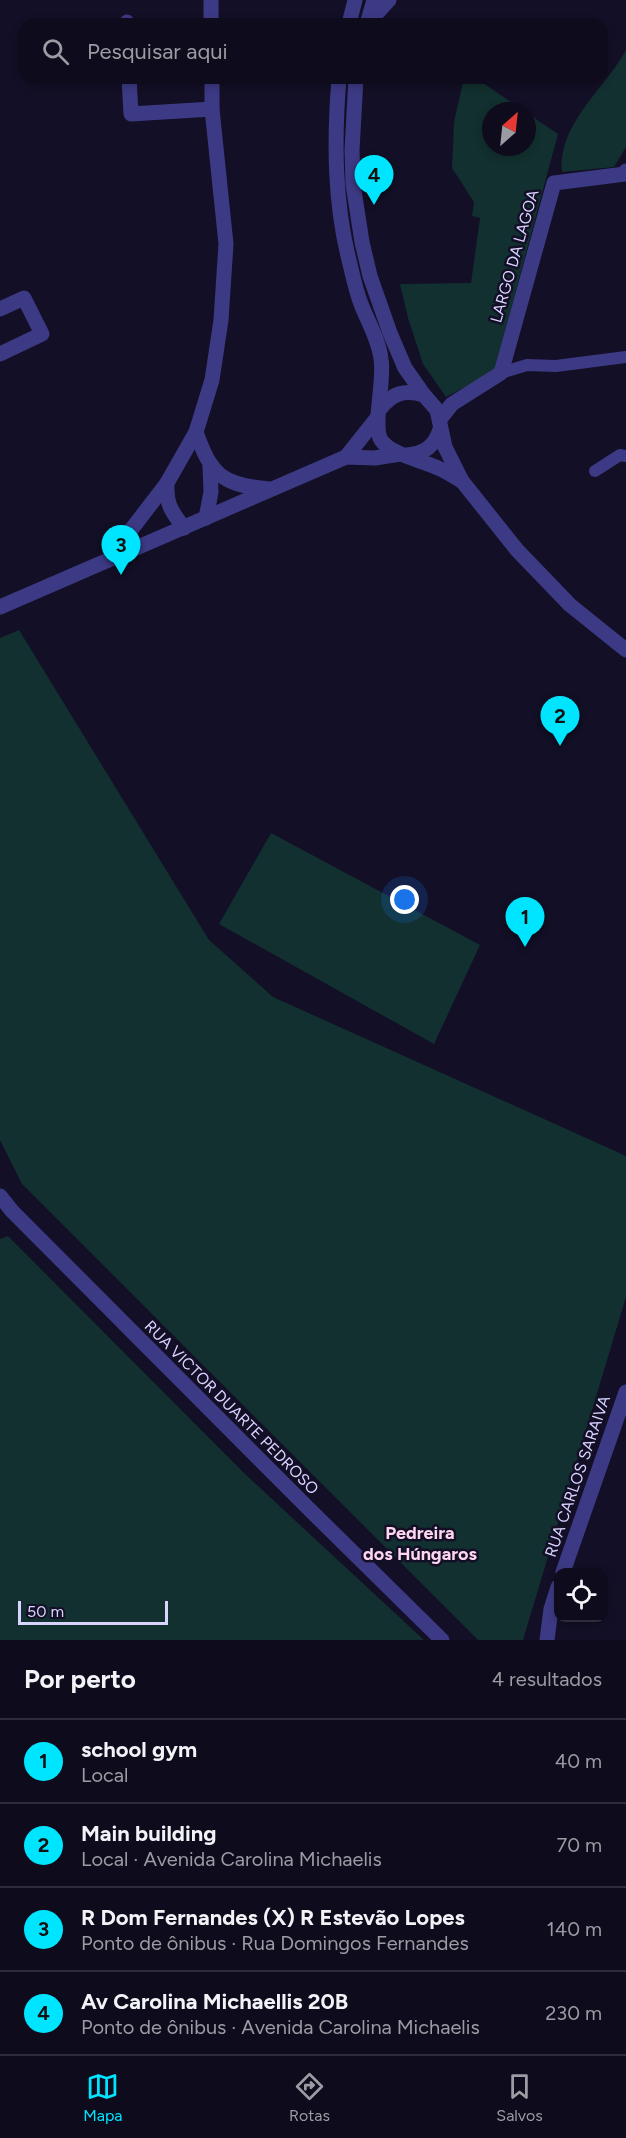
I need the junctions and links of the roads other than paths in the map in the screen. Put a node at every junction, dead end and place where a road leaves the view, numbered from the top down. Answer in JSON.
{"nodes":[{"id":1,"x":210,"y":0,"type":"edge"},
{"id":2,"x":355,"y":0,"type":"edge"},
{"id":3,"x":374,"y":0,"type":"edge"},
{"id":4,"x":389,"y":0,"type":"edge"},
{"id":5,"x":211,"y":18,"type":"edge"},
{"id":6,"x":350,"y":18,"type":"edge"},
{"id":7,"x":369,"y":18,"type":"edge"},
{"id":8,"x":373,"y":18,"type":"edge"},
{"id":9,"x":129,"y":84,"type":"edge"},
{"id":10,"x":212,"y":84,"type":"edge"},
{"id":11,"x":339,"y":84,"type":"edge"},
{"id":12,"x":356,"y":84,"type":"edge"},
{"id":13,"x":212,"y":109,"type":"junction"},
{"id":14,"x":626,"y":176,"type":"edge"},
{"id":15,"x":0,"y":309,"type":"edge"},
{"id":16,"x":0,"y":354,"type":"edge"},
{"id":17,"x":626,"y":357,"type":"edge"},
{"id":18,"x":501,"y":373,"type":"junction"},
{"id":19,"x":424,"y":395,"type":"junction"},
{"id":20,"x":379,"y":414,"type":"junction"},
{"id":21,"x":440,"y":424,"type":"junction"},
{"id":22,"x":196,"y":432,"type":"junction"},
{"id":23,"x":403,"y":454,"type":"junction"},
{"id":24,"x":626,"y":456,"type":"edge"},
{"id":25,"x":346,"y":457,"type":"junction"},
{"id":26,"x":210,"y":466,"type":"junction"},
{"id":27,"x":595,"y":471,"type":"dead end"},
{"id":28,"x":462,"y":481,"type":"junction"},
{"id":29,"x":167,"y":483,"type":"junction"},
{"id":30,"x":272,"y":489,"type":"junction"},
{"id":31,"x":206,"y":518,"type":"junction"},
{"id":32,"x":184,"y":528,"type":"junction"},
{"id":33,"x":108,"y":560,"type":"junction"},
{"id":34,"x":0,"y":607,"type":"edge"},
{"id":35,"x":626,"y":650,"type":"edge"},
{"id":36,"x":0,"y":1198,"type":"edge"},
{"id":37,"x":626,"y":1392,"type":"edge"},
{"id":38,"x":564,"y":1568,"type":"edge"},
{"id":39,"x":554,"y":1600,"type":"edge"},
{"id":40,"x":442,"y":1640,"type":"edge"},
{"id":41,"x":547,"y":1640,"type":"edge"}],
"edges":[{"from":1,"to":5,"type":"street"},
{"from":2,"to":6,"type":"street"},
{"from":3,"to":7,"type":"street"},
{"from":4,"to":8,"type":"street"},
{"from":9,"to":13,"type":"street"},
{"from":10,"to":13,"type":"street"},
{"from":11,"to":20,"type":"street"},
{"from":12,"to":19,"type":"street"},
{"from":13,"to":22,"type":"street"},
{"from":14,"to":18,"type":"street","name":"LARGO DA LAGOA"},
{"from":15,"to":16,"type":"street"},
{"from":17,"to":18,"type":"lane"},
{"from":18,"to":21,"type":"street"},
{"from":19,"to":20,"type":"street"},
{"from":19,"to":21,"type":"street"},
{"from":20,"to":23,"type":"street"},
{"from":20,"to":25,"type":"street"},
{"from":21,"to":23,"type":"street"},
{"from":21,"to":28,"type":"street"},
{"from":22,"to":26,"type":"street"},
{"from":22,"to":29,"type":"street"},
{"from":23,"to":25,"type":"street"},
{"from":23,"to":28,"type":"street"},
{"from":24,"to":27,"type":"lane"},
{"from":25,"to":30,"type":"street"},
{"from":26,"to":30,"type":"street"},
{"from":26,"to":31,"type":"street"},
{"from":28,"to":35,"type":"street"},
{"from":29,"to":32,"type":"street"},
{"from":29,"to":33,"type":"street"},
{"from":30,"to":31,"type":"street"},
{"from":31,"to":32,"type":"street"},
{"from":32,"to":33,"type":"street"},
{"from":33,"to":34,"type":"street"},
{"from":36,"to":40,"type":"street","name":"RUA VICTOR DUARTE PEDROSO"},
{"from":37,"to":38,"type":"street","name":"RUA CARLOS SARAIVA"},
{"from":39,"to":41,"type":"street"}]}
